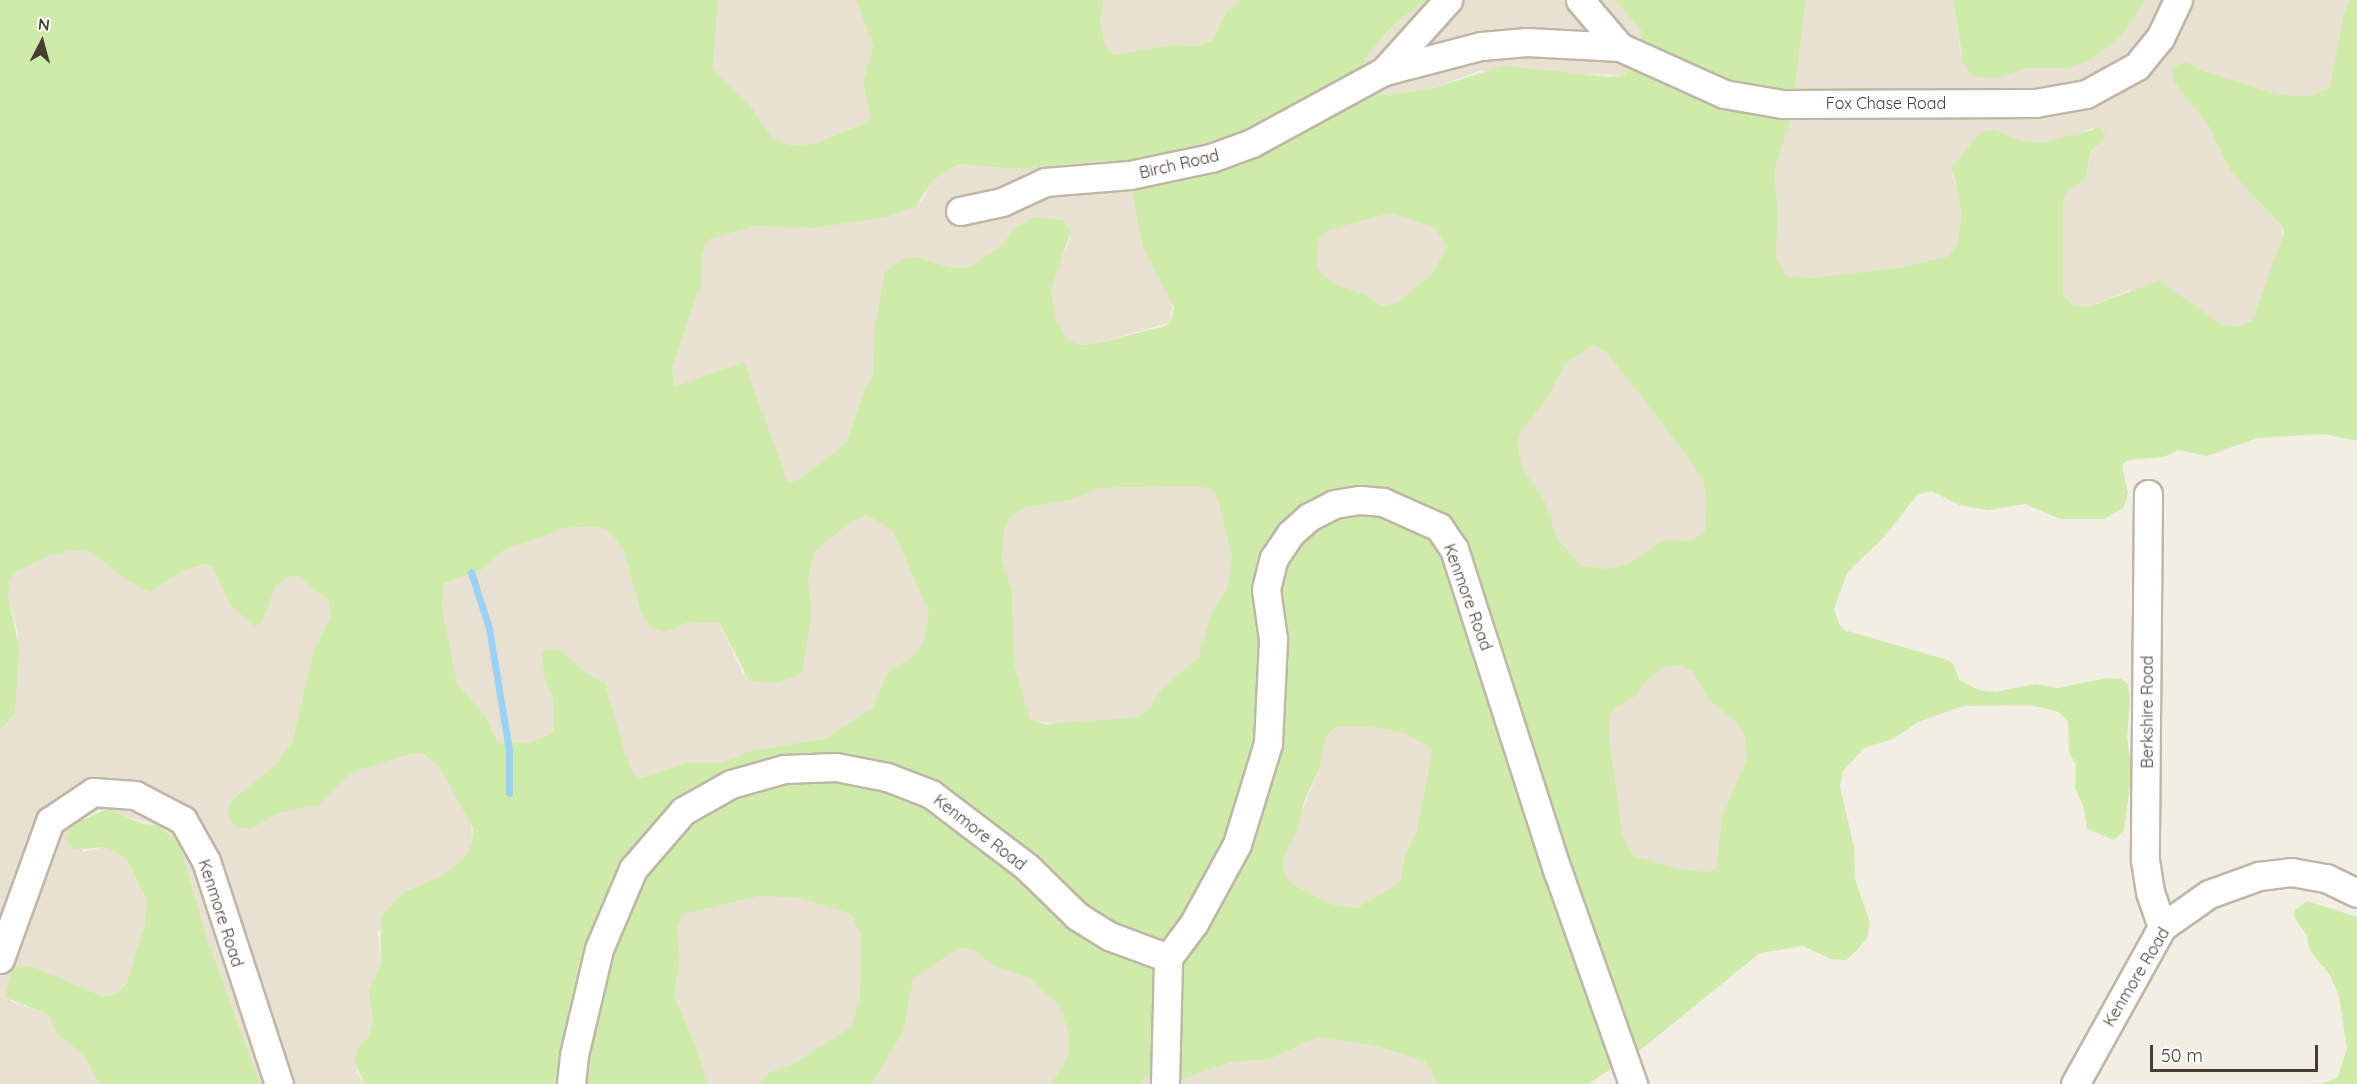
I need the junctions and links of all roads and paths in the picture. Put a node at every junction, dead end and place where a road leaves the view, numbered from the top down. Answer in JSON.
{"nodes":[{"id":1,"x":1448,"y":0,"type":"edge"},
{"id":2,"x":1580,"y":0,"type":"edge"},
{"id":3,"x":2178,"y":0,"type":"edge"},
{"id":4,"x":1620,"y":47,"type":"junction"},
{"id":5,"x":1384,"y":71,"type":"junction"},
{"id":6,"x":960,"y":212,"type":"dead end"},
{"id":7,"x":2148,"y":494,"type":"dead end"},
{"id":8,"x":2357,"y":893,"type":"edge"},
{"id":9,"x":2162,"y":927,"type":"junction"},
{"id":10,"x":1168,"y":958,"type":"junction"},
{"id":11,"x":0,"y":959,"type":"edge"},
{"id":12,"x":279,"y":1084,"type":"edge"},
{"id":13,"x":572,"y":1084,"type":"edge"},
{"id":14,"x":1165,"y":1084,"type":"edge"},
{"id":15,"x":1633,"y":1084,"type":"edge"},
{"id":16,"x":2075,"y":1084,"type":"edge"}],
"edges":[{"from":1,"to":5,"type":"street","name":"Birch Road"},
{"from":2,"to":4,"type":"street","name":"Fox Chase Road"},
{"from":3,"to":4,"type":"street","name":"Fox Chase Road"},
{"from":4,"to":5,"type":"street","name":"Birch Road"},
{"from":5,"to":6,"type":"street","name":"Birch Road"},
{"from":7,"to":9,"type":"street","name":"Berkshire Road"},
{"from":8,"to":9,"type":"street","name":"Kenmore Road"},
{"from":9,"to":16,"type":"street","name":"Kenmore Road"},
{"from":10,"to":13,"type":"street","name":"Kenmore Road"},
{"from":10,"to":14,"type":"street"},
{"from":10,"to":15,"type":"street","name":"Kenmore Road"},
{"from":11,"to":12,"type":"street","name":"Kenmore Road"}]}
